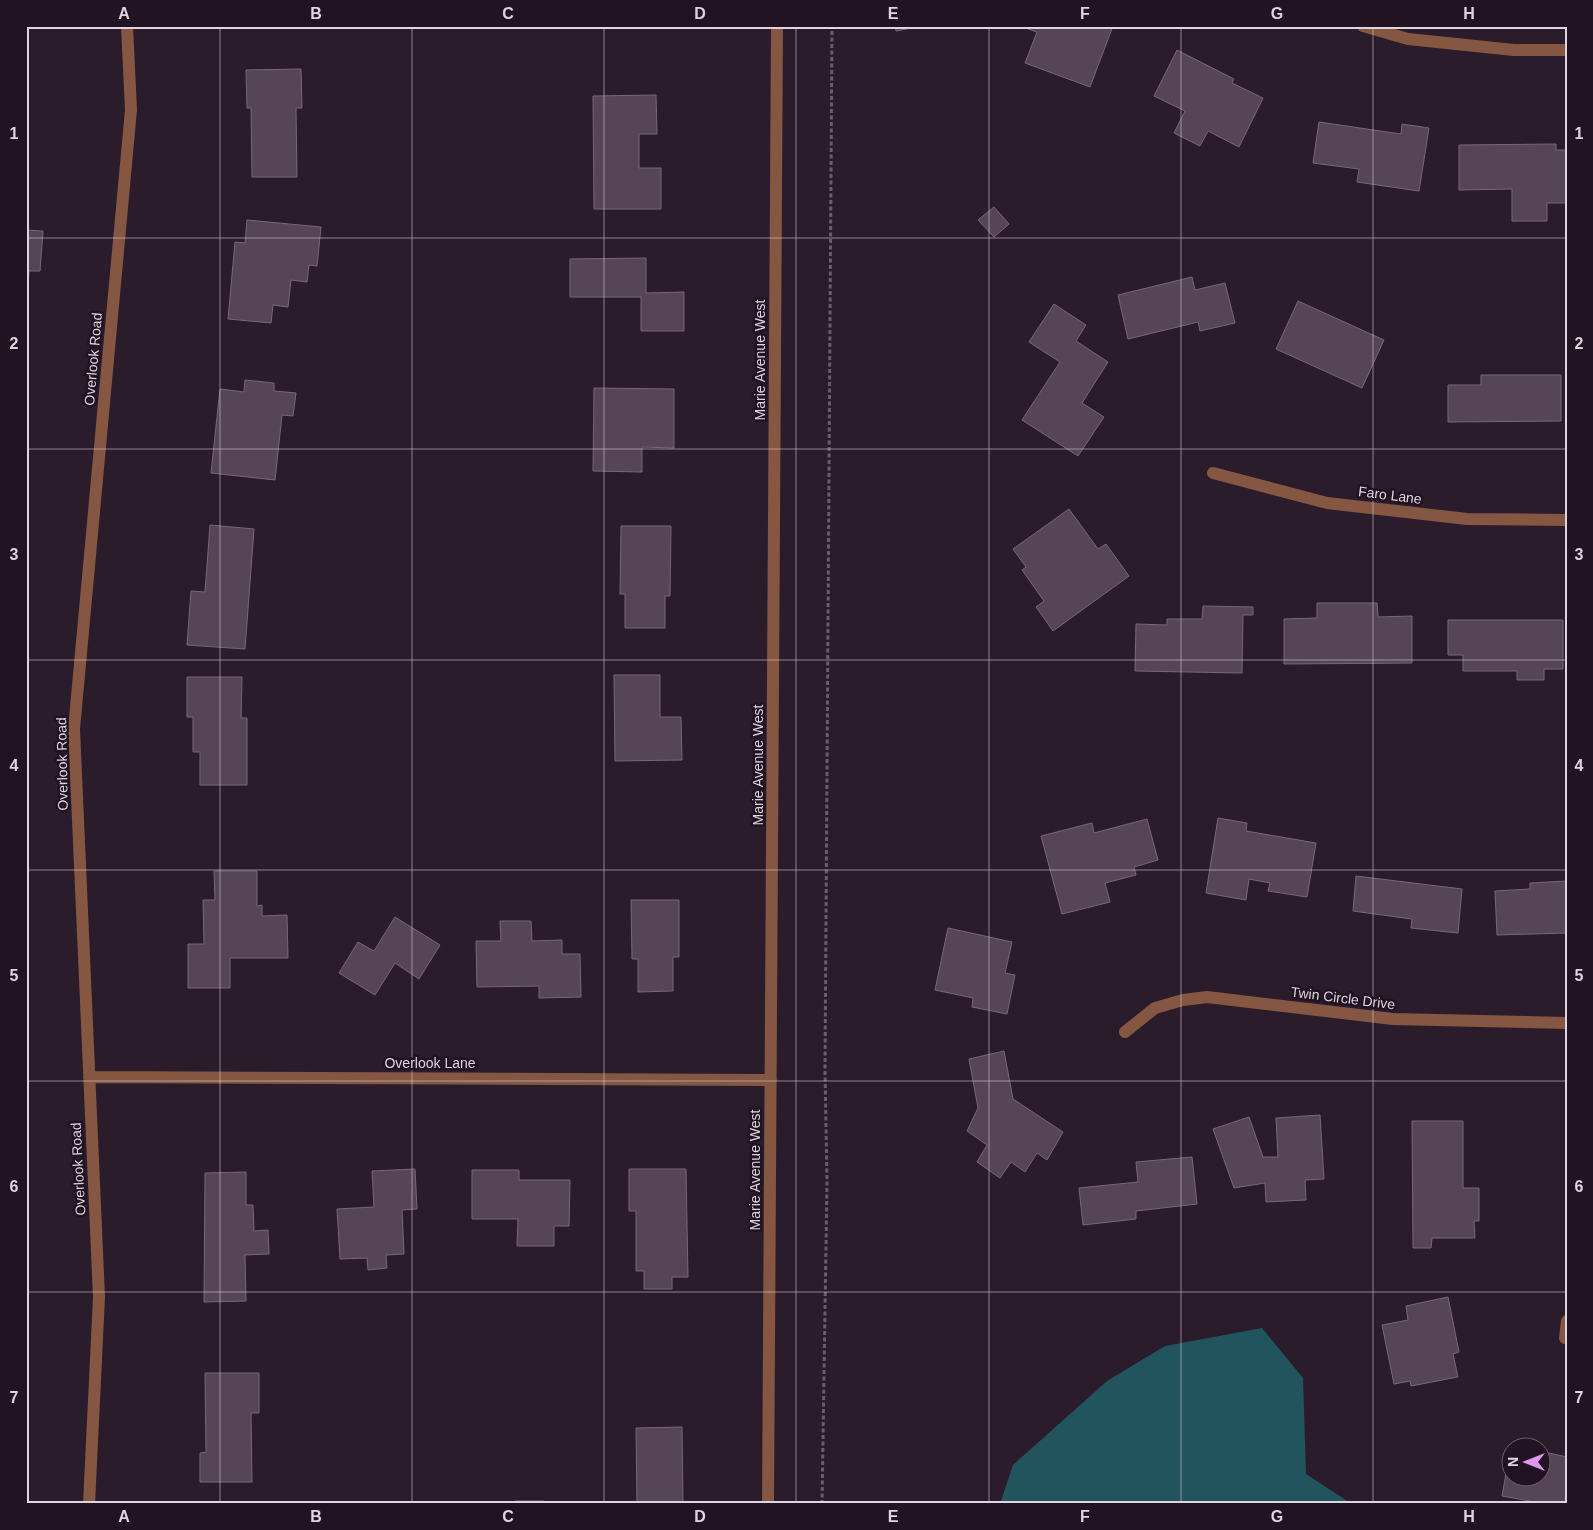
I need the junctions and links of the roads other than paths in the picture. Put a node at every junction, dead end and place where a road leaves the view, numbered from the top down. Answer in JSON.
{"nodes":[{"id":1,"x":127,"y":26,"type":"edge"},
{"id":2,"x":777,"y":26,"type":"edge"},
{"id":3,"x":1363,"y":26,"type":"edge"},
{"id":4,"x":1567,"y":50,"type":"edge"},
{"id":5,"x":1213,"y":473,"type":"dead end"},
{"id":6,"x":1567,"y":520,"type":"edge"},
{"id":7,"x":1567,"y":1024,"type":"edge"},
{"id":8,"x":1126,"y":1032,"type":"dead end"},
{"id":9,"x":89,"y":1077,"type":"junction"},
{"id":10,"x":771,"y":1080,"type":"junction"},
{"id":11,"x":1567,"y":1321,"type":"edge"},
{"id":12,"x":1565,"y":1338,"type":"dead end"},
{"id":13,"x":89,"y":1504,"type":"edge"},
{"id":14,"x":768,"y":1504,"type":"edge"}],
"edges":[{"from":1,"to":9,"type":"street","name":"Overlook Road"},
{"from":2,"to":10,"type":"street","name":"Marie Avenue West"},
{"from":3,"to":4,"type":"street"},
{"from":5,"to":6,"type":"street","name":"Faro Lane"},
{"from":7,"to":8,"type":"street","name":"Twin Circle Drive"},
{"from":9,"to":10,"type":"street","name":"Overlook Lane"},
{"from":9,"to":13,"type":"street","name":"Overlook Road"},
{"from":10,"to":14,"type":"street","name":"Marie Avenue West"},
{"from":11,"to":12,"type":"street"}]}
